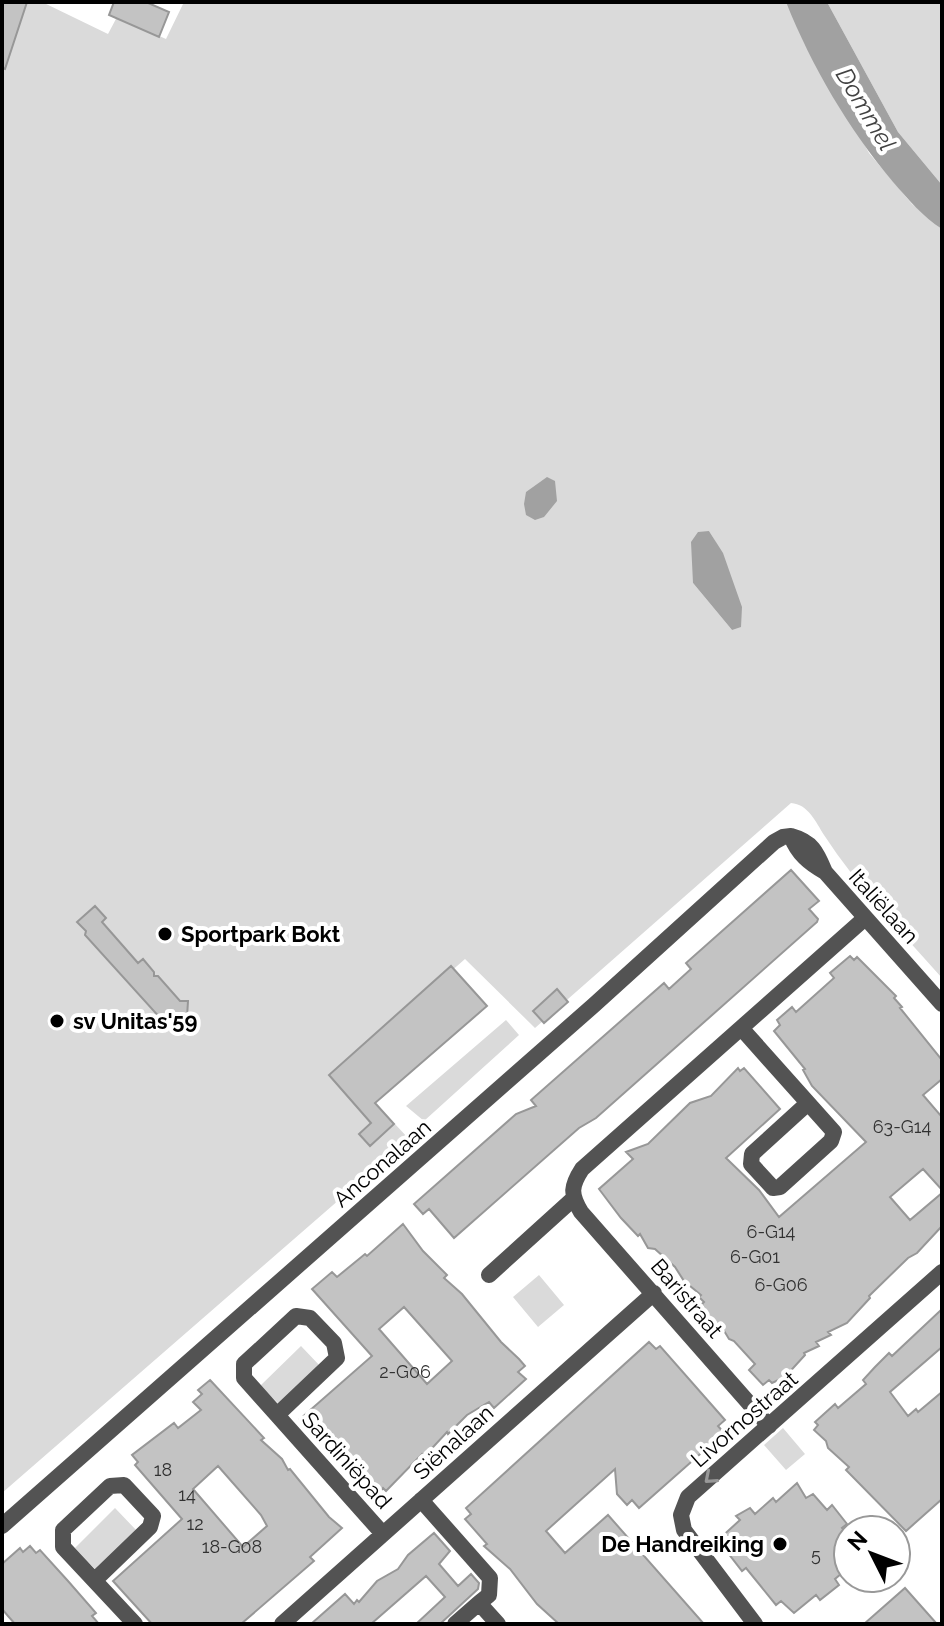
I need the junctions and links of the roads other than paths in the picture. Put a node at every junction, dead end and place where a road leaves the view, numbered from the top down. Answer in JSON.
{"nodes":[{"id":1,"x":791,"y":836,"type":"joint"},
{"id":2,"x":864,"y":919,"type":"junction"},
{"id":3,"x":942,"y":1004,"type":"edge"},
{"id":4,"x":742,"y":1029,"type":"junction"},
{"id":5,"x":808,"y":1103,"type":"junction"},
{"id":6,"x":573,"y":1199,"type":"junction"},
{"id":7,"x":942,"y":1272,"type":"edge"},
{"id":8,"x":489,"y":1275,"type":"dead end"},
{"id":9,"x":654,"y":1293,"type":"junction"},
{"id":10,"x":277,"y":1415,"type":"junction"},
{"id":11,"x":769,"y":1426,"type":"junction"},
{"id":12,"x":421,"y":1500,"type":"junction"},
{"id":13,"x":2,"y":1526,"type":"edge"},
{"id":14,"x":383,"y":1534,"type":"junction"},
{"id":15,"x":95,"y":1580,"type":"junction"},
{"id":16,"x":479,"y":1603,"type":"junction"},
{"id":17,"x":283,"y":1623,"type":"edge"},
{"id":18,"x":135,"y":1624,"type":"edge"},
{"id":19,"x":455,"y":1624,"type":"edge"},
{"id":20,"x":498,"y":1624,"type":"edge"},
{"id":21,"x":755,"y":1624,"type":"edge"}],
"edges":[{"from":1,"to":2,"type":"street","name":"Italiëlaan"},
{"from":1,"to":13,"type":"street","name":"Anconalaan"},
{"from":2,"to":3,"type":"street","name":"Italiëlaan"},
{"from":2,"to":4,"type":"street"},
{"from":4,"to":5,"type":"street"},
{"from":4,"to":6,"type":"street"},
{"from":5,"to":5,"type":"street"},
{"from":6,"to":8,"type":"street"},
{"from":6,"to":9,"type":"street","name":"Baristraat"},
{"from":7,"to":11,"type":"street","name":"Livornostraat"},
{"from":9,"to":11,"type":"street","name":"Baristraat"},
{"from":9,"to":12,"type":"street","name":"Siënalaan"},
{"from":10,"to":10,"type":"street","name":"Sardiniëpad"},
{"from":10,"to":14,"type":"street","name":"Sardiniëpad"},
{"from":11,"to":21,"type":"street","name":"Livornostraat","one_way":true},
{"from":12,"to":14,"type":"street","name":"Siënalaan"},
{"from":12,"to":16,"type":"street"},
{"from":14,"to":17,"type":"street","name":"Siënalaan"},
{"from":15,"to":15,"type":"street"},
{"from":15,"to":18,"type":"street"},
{"from":16,"to":19,"type":"street"},
{"from":16,"to":20,"type":"street"}]}
